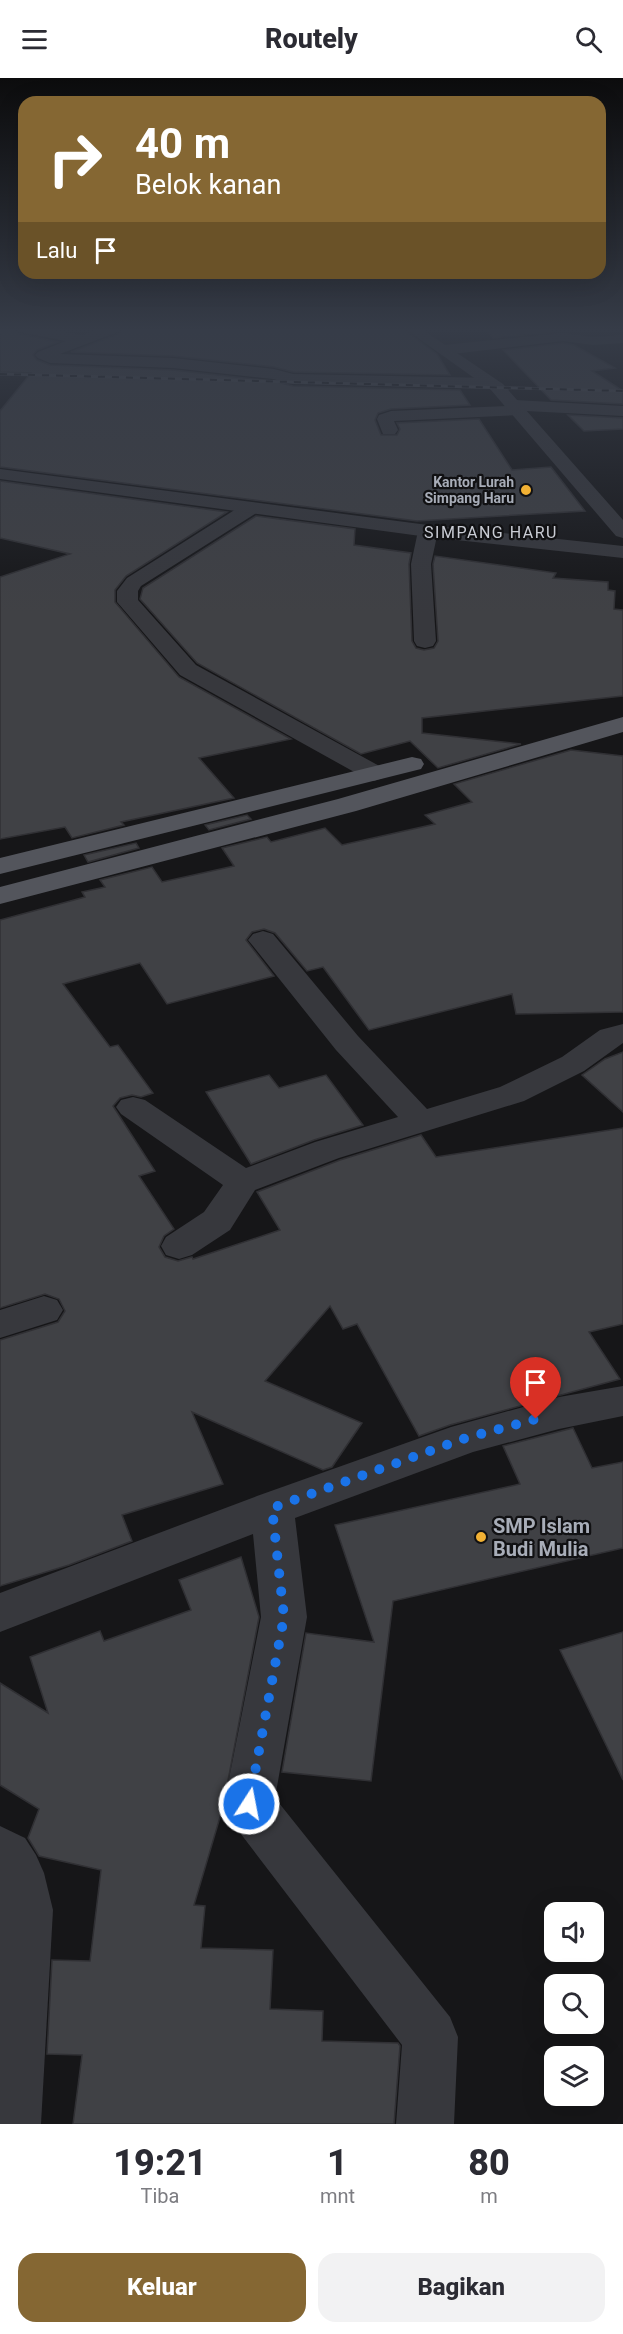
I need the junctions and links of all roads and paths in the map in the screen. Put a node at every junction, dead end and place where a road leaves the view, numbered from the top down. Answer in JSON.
{"nodes":[{"id":1,"x":387,"y":423,"type":"edge"},
{"id":2,"x":530,"y":423,"type":"edge"},
{"id":3,"x":389,"y":430,"type":"dead end"},
{"id":4,"x":0,"y":474,"type":"edge"},
{"id":5,"x":251,"y":508,"type":"junction"},
{"id":6,"x":428,"y":531,"type":"junction"},
{"id":7,"x":623,"y":532,"type":"edge"},
{"id":8,"x":623,"y":552,"type":"edge"},
{"id":9,"x":425,"y":640,"type":"dead end"},
{"id":10,"x":623,"y":709,"type":"edge"},
{"id":11,"x":623,"y":724,"type":"edge"},
{"id":12,"x":374,"y":773,"type":"junction"},
{"id":13,"x":0,"y":866,"type":"edge"},
{"id":14,"x":0,"y":896,"type":"edge"},
{"id":15,"x":263,"y":940,"type":"dead end"},
{"id":16,"x":623,"y":1033,"type":"edge"},
{"id":17,"x":133,"y":1107,"type":"dead end"},
{"id":18,"x":420,"y":1121,"type":"junction"},
{"id":19,"x":242,"y":1182,"type":"junction"},
{"id":20,"x":179,"y":1246,"type":"dead end"},
{"id":21,"x":44,"y":1310,"type":"dead end"},
{"id":22,"x":0,"y":1324,"type":"edge"},
{"id":23,"x":623,"y":1401,"type":"edge"},
{"id":24,"x":272,"y":1508,"type":"junction"},
{"id":25,"x":0,"y":1613,"type":"edge"},
{"id":26,"x":0,"y":1851,"type":"edge"},
{"id":27,"x":12,"y":2124,"type":"edge"},
{"id":28,"x":425,"y":2124,"type":"edge"}],
"edges":[{"from":1,"to":3,"type":"street"},
{"from":2,"to":7,"type":"street"},
{"from":4,"to":5,"type":"street"},
{"from":5,"to":6,"type":"street"},
{"from":5,"to":12,"type":"street"},
{"from":6,"to":8,"type":"street"},
{"from":6,"to":9,"type":"street"},
{"from":10,"to":12,"type":"main road"},
{"from":11,"to":14,"type":"main road"},
{"from":12,"to":13,"type":"main road"},
{"from":15,"to":18,"type":"street"},
{"from":16,"to":18,"type":"street"},
{"from":17,"to":19,"type":"street"},
{"from":18,"to":19,"type":"street"},
{"from":19,"to":20,"type":"street"},
{"from":21,"to":22,"type":"street"},
{"from":23,"to":24,"type":"street"},
{"from":24,"to":25,"type":"street"},
{"from":24,"to":28,"type":"street"},
{"from":26,"to":27,"type":"street"}]}
